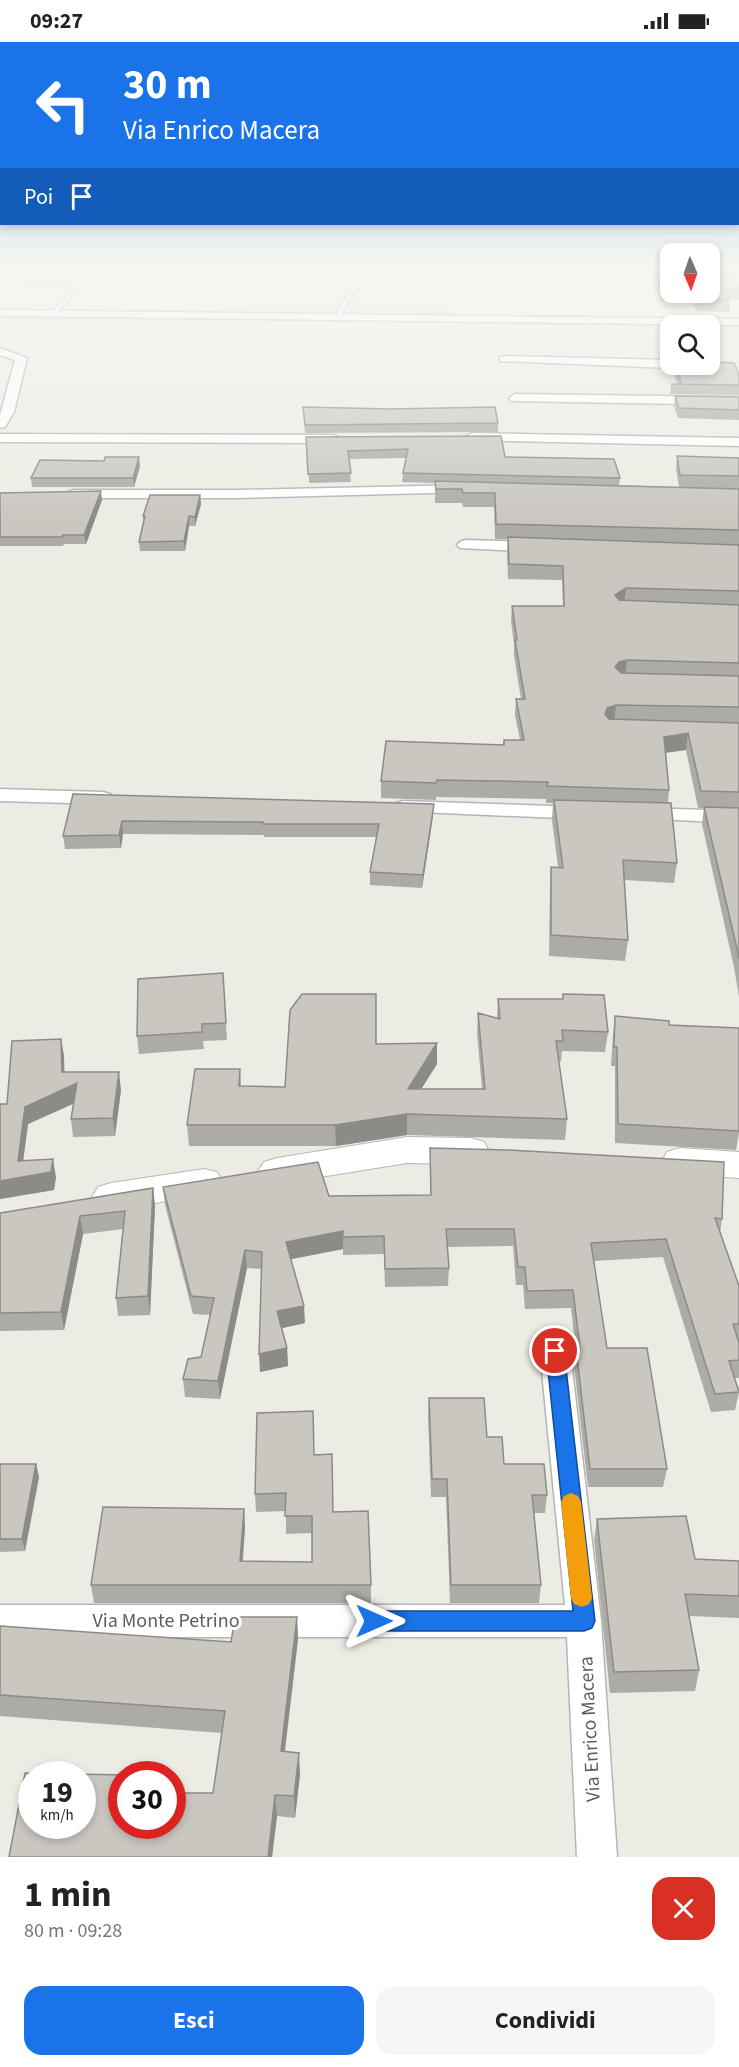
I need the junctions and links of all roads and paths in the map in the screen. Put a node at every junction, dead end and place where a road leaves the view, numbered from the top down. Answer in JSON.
{"nodes":[{"id":1,"x":2,"y":352,"type":"edge"},
{"id":2,"x":504,"y":359,"type":"dead end"},
{"id":3,"x":660,"y":364,"type":"edge"},
{"id":4,"x":515,"y":399,"type":"dead end"},
{"id":5,"x":739,"y":401,"type":"edge"},
{"id":6,"x":0,"y":424,"type":"edge"},
{"id":7,"x":462,"y":437,"type":"edge"},
{"id":8,"x":0,"y":438,"type":"edge"},
{"id":9,"x":346,"y":438,"type":"edge"},
{"id":10,"x":739,"y":442,"type":"edge"},
{"id":11,"x":478,"y":489,"type":"edge"},
{"id":12,"x":60,"y":494,"type":"edge"},
{"id":13,"x":465,"y":546,"type":"dead end"},
{"id":14,"x":549,"y":547,"type":"edge"},
{"id":15,"x":0,"y":795,"type":"edge"},
{"id":16,"x":119,"y":798,"type":"edge"},
{"id":17,"x":381,"y":806,"type":"edge"},
{"id":18,"x":739,"y":817,"type":"edge"},
{"id":19,"x":505,"y":1152,"type":"edge"},
{"id":20,"x":645,"y":1160,"type":"edge"},
{"id":21,"x":739,"y":1165,"type":"edge"},
{"id":22,"x":81,"y":1202,"type":"edge"},
{"id":23,"x":555,"y":1351,"type":"dead end"},
{"id":24,"x":0,"y":1621,"type":"edge"},
{"id":25,"x":584,"y":1621,"type":"junction"},
{"id":26,"x":597,"y":1857,"type":"edge"}],
"edges":[{"from":1,"to":6,"type":"street"},
{"from":2,"to":3,"type":"street"},
{"from":4,"to":5,"type":"street"},
{"from":7,"to":10,"type":"street"},
{"from":8,"to":9,"type":"street"},
{"from":11,"to":12,"type":"street"},
{"from":13,"to":14,"type":"street"},
{"from":15,"to":16,"type":"street"},
{"from":17,"to":18,"type":"street"},
{"from":19,"to":22,"type":"street"},
{"from":20,"to":21,"type":"street"},
{"from":23,"to":25,"type":"street","name":"Via Enrico Macera"},
{"from":24,"to":25,"type":"street","name":"Via Monte Petrino"},
{"from":25,"to":26,"type":"street","name":"Via Enrico Macera"}]}
